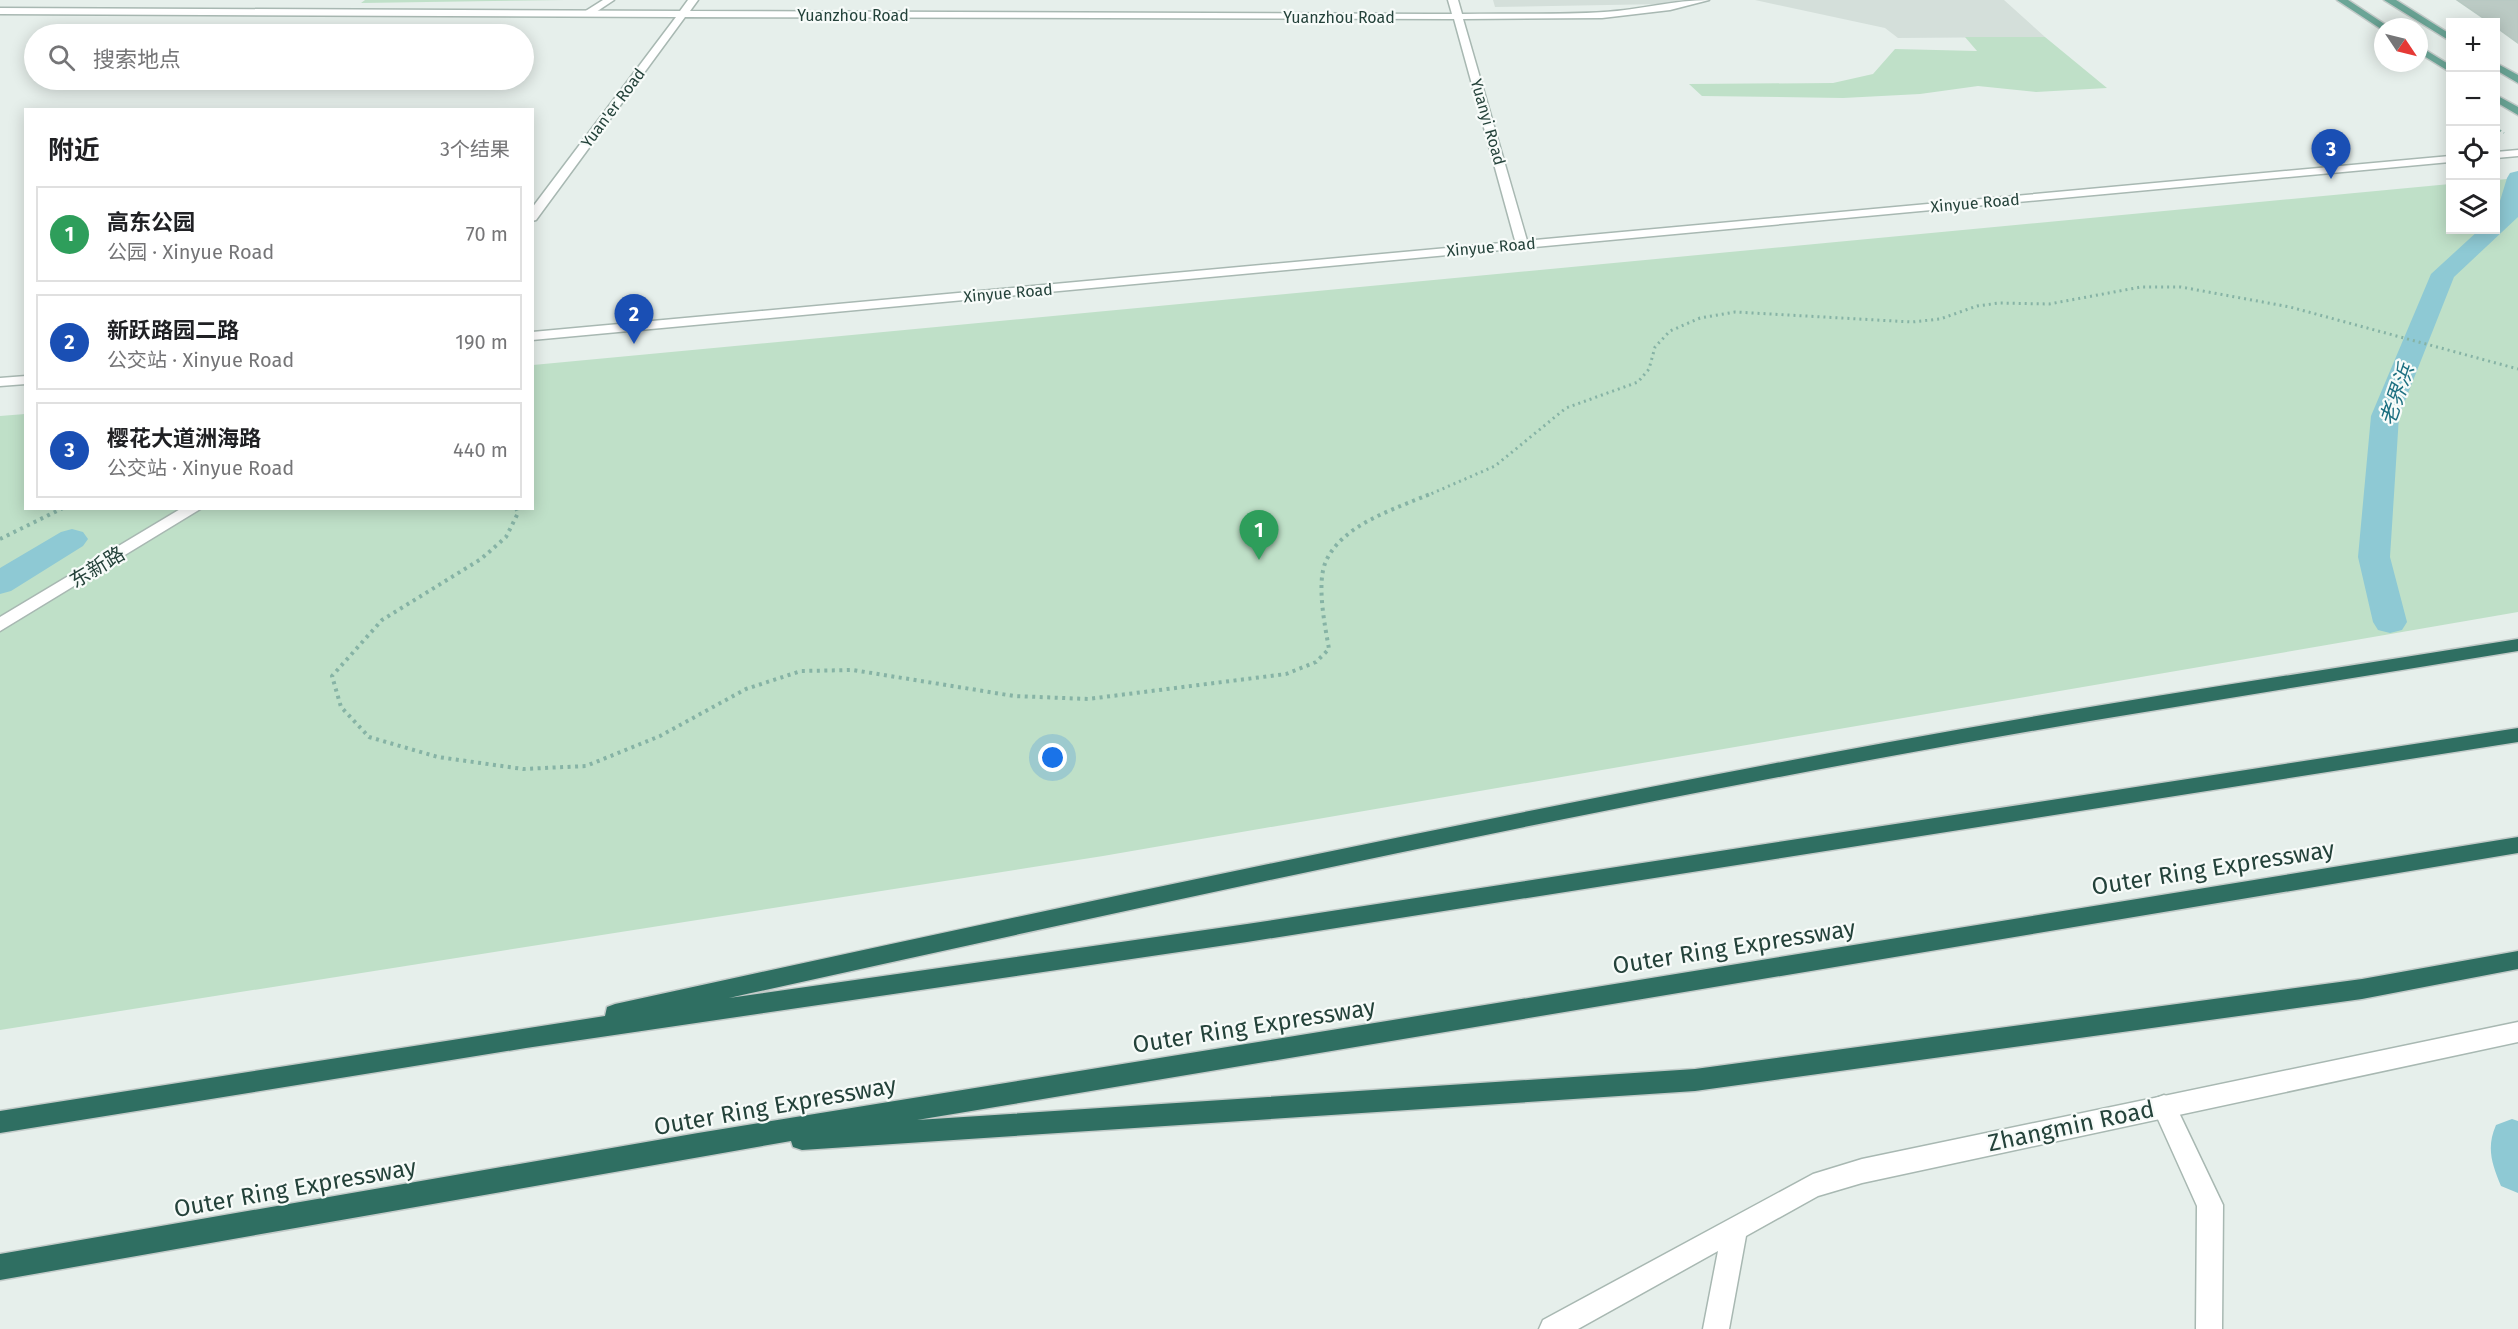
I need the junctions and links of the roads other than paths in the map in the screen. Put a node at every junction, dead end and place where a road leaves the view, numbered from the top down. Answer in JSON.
{"nodes":[{"id":1,"x":609,"y":0,"type":"edge"},
{"id":2,"x":693,"y":0,"type":"edge"},
{"id":3,"x":1453,"y":0,"type":"edge"},
{"id":4,"x":1704,"y":0,"type":"edge"},
{"id":5,"x":2342,"y":0,"type":"edge"},
{"id":6,"x":2389,"y":0,"type":"edge"},
{"id":7,"x":0,"y":11,"type":"edge"},
{"id":8,"x":587,"y":14,"type":"junction"},
{"id":9,"x":683,"y":14,"type":"junction"},
{"id":10,"x":1458,"y":16,"type":"junction"},
{"id":11,"x":2374,"y":21,"type":"edge"},
{"id":12,"x":2446,"y":35,"type":"edge"},
{"id":13,"x":2428,"y":55,"type":"edge"},
{"id":14,"x":2446,"y":66,"type":"edge"},
{"id":15,"x":2500,"y":69,"type":"edge"},
{"id":16,"x":2518,"y":80,"type":"edge"},
{"id":17,"x":2500,"y":101,"type":"edge"},
{"id":18,"x":2518,"y":112,"type":"edge"},
{"id":19,"x":2518,"y":153,"type":"edge"},
{"id":20,"x":2500,"y":155,"type":"edge"},
{"id":21,"x":2446,"y":159,"type":"edge"},
{"id":22,"x":534,"y":214,"type":"edge"},
{"id":23,"x":1522,"y":244,"type":"junction"},
{"id":24,"x":534,"y":336,"type":"edge"},
{"id":25,"x":24,"y":380,"type":"edge"},
{"id":26,"x":0,"y":382,"type":"edge"},
{"id":27,"x":191,"y":510,"type":"edge"},
{"id":28,"x":0,"y":625,"type":"edge"},
{"id":29,"x":2518,"y":645,"type":"edge"},
{"id":30,"x":2518,"y":735,"type":"edge"},
{"id":31,"x":2518,"y":845,"type":"edge"},
{"id":32,"x":2518,"y":960,"type":"edge"},
{"id":33,"x":2518,"y":1032,"type":"edge"},
{"id":34,"x":444,"y":1051,"type":"junction"},
{"id":35,"x":2164,"y":1106,"type":"junction"},
{"id":36,"x":0,"y":1122,"type":"edge"},
{"id":37,"x":698,"y":1145,"type":"junction"},
{"id":38,"x":1735,"y":1228,"type":"junction"},
{"id":39,"x":0,"y":1267,"type":"edge"},
{"id":40,"x":1552,"y":1329,"type":"edge"},
{"id":41,"x":1716,"y":1329,"type":"edge"},
{"id":42,"x":2210,"y":1329,"type":"edge"}],
"edges":[{"from":1,"to":8,"type":"street"},
{"from":2,"to":9,"type":"street","name":"Yuan'er Road"},
{"from":3,"to":10,"type":"street","name":"Yuanyi Road"},
{"from":4,"to":10,"type":"street","name":"Yuanzhou Road"},
{"from":5,"to":11,"type":"main road"},
{"from":6,"to":12,"type":"main road"},
{"from":7,"to":8,"type":"street","name":"Yuanzhou Road"},
{"from":8,"to":9,"type":"street","name":"Yuanzhou Road"},
{"from":9,"to":10,"type":"street","name":"Yuanzhou Road"},
{"from":9,"to":22,"type":"street","name":"Yuan'er Road"},
{"from":10,"to":23,"type":"street","name":"Yuanyi Road"},
{"from":13,"to":14,"type":"main road"},
{"from":15,"to":16,"type":"main road"},
{"from":17,"to":18,"type":"main road"},
{"from":19,"to":20,"type":"street"},
{"from":21,"to":23,"type":"street","name":"Xinyue Road"},
{"from":23,"to":24,"type":"street","name":"Xinyue Road"},
{"from":25,"to":26,"type":"street"},
{"from":27,"to":28,"type":"street","name":"东新路"},
{"from":29,"to":34,"type":"highway"},
{"from":30,"to":34,"type":"highway"},
{"from":31,"to":37,"type":"highway","name":"Outer Ring Expressway"},
{"from":32,"to":37,"type":"highway"},
{"from":33,"to":35,"type":"street","name":"Zhangmin Road"},
{"from":34,"to":36,"type":"highway"},
{"from":35,"to":38,"type":"street","name":"Zhangmin Road"},
{"from":35,"to":42,"type":"street"},
{"from":37,"to":39,"type":"highway","name":"Outer Ring Expressway"},
{"from":38,"to":40,"type":"street","name":"Zhangmin Road"},
{"from":38,"to":41,"type":"street"}]}
